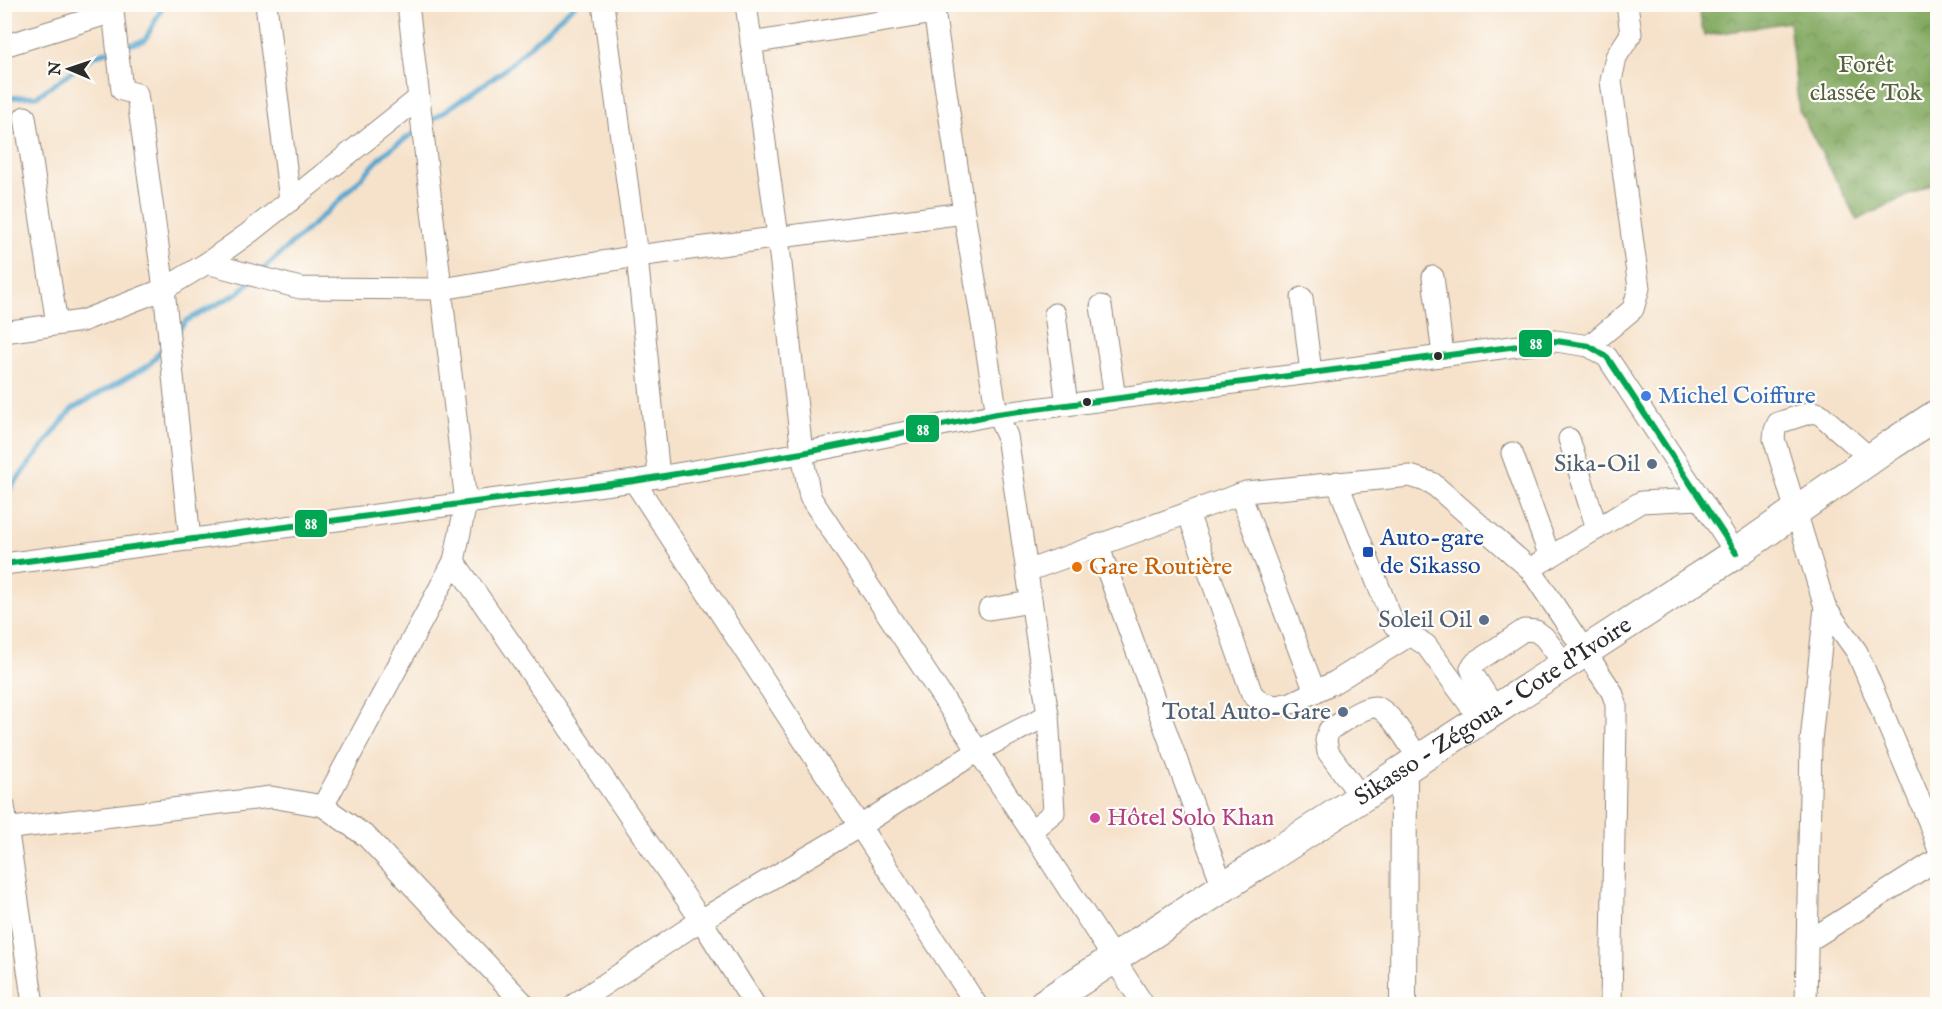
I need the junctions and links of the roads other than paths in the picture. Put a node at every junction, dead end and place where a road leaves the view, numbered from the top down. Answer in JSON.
{"nodes":[{"id":1,"x":266,"y":4,"type":"edge"},
{"id":2,"x":408,"y":4,"type":"edge"},
{"id":3,"x":603,"y":4,"type":"edge"},
{"id":4,"x":746,"y":4,"type":"edge"},
{"id":5,"x":1627,"y":4,"type":"edge"},
{"id":6,"x":113,"y":8,"type":"edge"},
{"id":7,"x":934,"y":9,"type":"edge"},
{"id":8,"x":752,"y":43,"type":"junction"},
{"id":9,"x":4,"y":46,"type":"edge"},
{"id":10,"x":419,"y":98,"type":"junction"},
{"id":11,"x":25,"y":117,"type":"dead end"},
{"id":12,"x":290,"y":201,"type":"junction"},
{"id":13,"x":964,"y":213,"type":"junction"},
{"id":14,"x":778,"y":237,"type":"junction"},
{"id":15,"x":637,"y":256,"type":"junction"},
{"id":16,"x":207,"y":263,"type":"junction"},
{"id":17,"x":1433,"y":277,"type":"dead end"},
{"id":18,"x":164,"y":289,"type":"junction"},
{"id":19,"x":442,"y":289,"type":"junction"},
{"id":20,"x":1302,"y":298,"type":"dead end"},
{"id":21,"x":1101,"y":306,"type":"dead end"},
{"id":22,"x":1055,"y":314,"type":"dead end"},
{"id":23,"x":57,"y":324,"type":"junction"},
{"id":24,"x":4,"y":332,"type":"edge"},
{"id":25,"x":1589,"y":346,"type":"junction"},
{"id":26,"x":1443,"y":355,"type":"junction"},
{"id":27,"x":1311,"y":373,"type":"junction"},
{"id":28,"x":1115,"y":398,"type":"junction"},
{"id":29,"x":1068,"y":405,"type":"junction"},
{"id":30,"x":997,"y":414,"type":"junction"},
{"id":31,"x":1938,"y":414,"type":"edge"},
{"id":32,"x":1569,"y":439,"type":"dead end"},
{"id":33,"x":802,"y":453,"type":"junction"},
{"id":34,"x":1512,"y":453,"type":"dead end"},
{"id":35,"x":1871,"y":459,"type":"junction"},
{"id":36,"x":659,"y":477,"type":"junction"},
{"id":37,"x":634,"y":481,"type":"junction"},
{"id":38,"x":1337,"y":482,"type":"junction"},
{"id":39,"x":1240,"y":494,"type":"junction"},
{"id":40,"x":1700,"y":499,"type":"junction"},
{"id":41,"x":466,"y":503,"type":"junction"},
{"id":42,"x":1796,"y":510,"type":"junction"},
{"id":43,"x":1188,"y":513,"type":"junction"},
{"id":44,"x":1597,"y":529,"type":"junction"},
{"id":45,"x":190,"y":540,"type":"junction"},
{"id":46,"x":1098,"y":545,"type":"junction"},
{"id":47,"x":1736,"y":553,"type":"junction"},
{"id":48,"x":1550,"y":557,"type":"junction"},
{"id":49,"x":454,"y":561,"type":"junction"},
{"id":50,"x":4,"y":564,"type":"edge"},
{"id":51,"x":1530,"y":569,"type":"junction"},
{"id":52,"x":1027,"y":571,"type":"junction"},
{"id":53,"x":1031,"y":602,"type":"junction"},
{"id":54,"x":1825,"y":607,"type":"junction"},
{"id":55,"x":989,"y":609,"type":"dead end"},
{"id":56,"x":1410,"y":635,"type":"junction"},
{"id":57,"x":1574,"y":658,"type":"junction"},
{"id":58,"x":1315,"y":692,"type":"junction"},
{"id":59,"x":1488,"y":714,"type":"junction"},
{"id":60,"x":1048,"y":715,"type":"junction"},
{"id":61,"x":978,"y":751,"type":"junction"},
{"id":62,"x":1411,"y":764,"type":"junction"},
{"id":63,"x":1361,"y":797,"type":"junction"},
{"id":64,"x":4,"y":806,"type":"edge"},
{"id":65,"x":323,"y":806,"type":"junction"},
{"id":66,"x":860,"y":826,"type":"junction"},
{"id":67,"x":6,"y":829,"type":"edge"},
{"id":68,"x":1031,"y":831,"type":"junction"},
{"id":69,"x":1938,"y":848,"type":"edge"},
{"id":70,"x":1938,"y":859,"type":"edge"},
{"id":71,"x":1223,"y":887,"type":"junction"},
{"id":72,"x":701,"y":920,"type":"junction"},
{"id":73,"x":1807,"y":942,"type":"junction"},
{"id":74,"x":1114,"y":958,"type":"junction"},
{"id":75,"x":33,"y":1005,"type":"edge"},
{"id":76,"x":524,"y":1005,"type":"edge"},
{"id":77,"x":575,"y":1005,"type":"edge"},
{"id":78,"x":754,"y":1005,"type":"edge"},
{"id":79,"x":976,"y":1005,"type":"edge"},
{"id":80,"x":1044,"y":1005,"type":"edge"},
{"id":81,"x":1143,"y":1005,"type":"edge"},
{"id":82,"x":1403,"y":1005,"type":"edge"},
{"id":83,"x":1611,"y":1005,"type":"edge"},
{"id":84,"x":1806,"y":1005,"type":"edge"}],
"edges":[{"from":1,"to":12,"type":"street"},
{"from":2,"to":10,"type":"street"},
{"from":3,"to":15,"type":"street"},
{"from":4,"to":8,"type":"street"},
{"from":5,"to":25,"type":"street"},
{"from":6,"to":9,"type":"street"},
{"from":6,"to":18,"type":"street"},
{"from":7,"to":8,"type":"street"},
{"from":7,"to":13,"type":"street"},
{"from":8,"to":14,"type":"street"},
{"from":10,"to":12,"type":"street"},
{"from":10,"to":19,"type":"street"},
{"from":11,"to":23,"type":"street"},
{"from":12,"to":16,"type":"street"},
{"from":13,"to":14,"type":"street"},
{"from":13,"to":30,"type":"street"},
{"from":14,"to":15,"type":"street"},
{"from":14,"to":33,"type":"street"},
{"from":15,"to":19,"type":"street"},
{"from":15,"to":36,"type":"street"},
{"from":16,"to":18,"type":"street"},
{"from":16,"to":19,"type":"street"},
{"from":17,"to":26,"type":"street"},
{"from":18,"to":23,"type":"street"},
{"from":18,"to":45,"type":"street"},
{"from":19,"to":41,"type":"street"},
{"from":20,"to":27,"type":"street"},
{"from":21,"to":28,"type":"street"},
{"from":22,"to":29,"type":"street"},
{"from":23,"to":24,"type":"street"},
{"from":25,"to":26,"type":"street"},
{"from":25,"to":40,"type":"street"},
{"from":26,"to":27,"type":"street"},
{"from":27,"to":28,"type":"street"},
{"from":28,"to":29,"type":"street"},
{"from":29,"to":30,"type":"street"},
{"from":30,"to":33,"type":"street"},
{"from":30,"to":52,"type":"street"},
{"from":31,"to":35,"type":"highway","name":"Sikasso - Zégoua - Cote d'Ivoire"},
{"from":32,"to":44,"type":"street"},
{"from":33,"to":36,"type":"street"},
{"from":33,"to":61,"type":"street"},
{"from":34,"to":48,"type":"street"},
{"from":35,"to":42,"type":"highway","name":"Sikasso - Zégoua - Cote d'Ivoire"},
{"from":35,"to":42,"type":"street"},
{"from":36,"to":37,"type":"street"},
{"from":37,"to":41,"type":"street"},
{"from":37,"to":66,"type":"street"},
{"from":38,"to":39,"type":"street"},
{"from":38,"to":51,"type":"street"},
{"from":38,"to":56,"type":"street"},
{"from":39,"to":43,"type":"street"},
{"from":39,"to":58,"type":"street"},
{"from":40,"to":44,"type":"street"},
{"from":40,"to":47,"type":"street"},
{"from":41,"to":45,"type":"street"},
{"from":41,"to":49,"type":"street"},
{"from":42,"to":47,"type":"highway","name":"Sikasso - Zégoua - Cote d'Ivoire"},
{"from":42,"to":54,"type":"street"},
{"from":43,"to":46,"type":"street"},
{"from":43,"to":58,"type":"street"},
{"from":44,"to":48,"type":"street"},
{"from":45,"to":50,"type":"street"},
{"from":46,"to":52,"type":"street"},
{"from":46,"to":71,"type":"street"},
{"from":47,"to":57,"type":"highway","name":"Sikasso - Zégoua - Cote d'Ivoire"},
{"from":48,"to":51,"type":"street"},
{"from":49,"to":65,"type":"street"},
{"from":49,"to":72,"type":"street"},
{"from":51,"to":57,"type":"street"},
{"from":52,"to":53,"type":"street"},
{"from":53,"to":55,"type":"street"},
{"from":53,"to":60,"type":"street"},
{"from":54,"to":69,"type":"street"},
{"from":54,"to":73,"type":"street"},
{"from":56,"to":58,"type":"street"},
{"from":56,"to":59,"type":"street"},
{"from":57,"to":59,"type":"highway","name":"Sikasso - Zégoua - Cote d'Ivoire"},
{"from":57,"to":59,"type":"street"},
{"from":57,"to":83,"type":"street"},
{"from":59,"to":62,"type":"highway","name":"Sikasso - Zégoua - Cote d'Ivoire"},
{"from":60,"to":61,"type":"street"},
{"from":60,"to":68,"type":"street"},
{"from":61,"to":66,"type":"street"},
{"from":61,"to":68,"type":"street"},
{"from":62,"to":63,"type":"highway","name":"Sikasso - Zégoua - Cote d'Ivoire"},
{"from":62,"to":63,"type":"street"},
{"from":62,"to":82,"type":"main road"},
{"from":63,"to":71,"type":"highway","name":"Sikasso - Zégoua - Cote d'Ivoire"},
{"from":64,"to":67,"type":"street"},
{"from":65,"to":67,"type":"street"},
{"from":65,"to":76,"type":"street"},
{"from":66,"to":72,"type":"street"},
{"from":66,"to":79,"type":"street"},
{"from":67,"to":75,"type":"street"},
{"from":68,"to":74,"type":"street"},
{"from":70,"to":73,"type":"street"},
{"from":71,"to":74,"type":"highway","name":"Sikasso - Zégoua - Cote d'Ivoire"},
{"from":72,"to":77,"type":"street"},
{"from":72,"to":78,"type":"street"},
{"from":73,"to":84,"type":"street"},
{"from":74,"to":80,"type":"highway","name":"Sikasso - Zégoua - Cote d'Ivoire"},
{"from":74,"to":81,"type":"street"}]}
